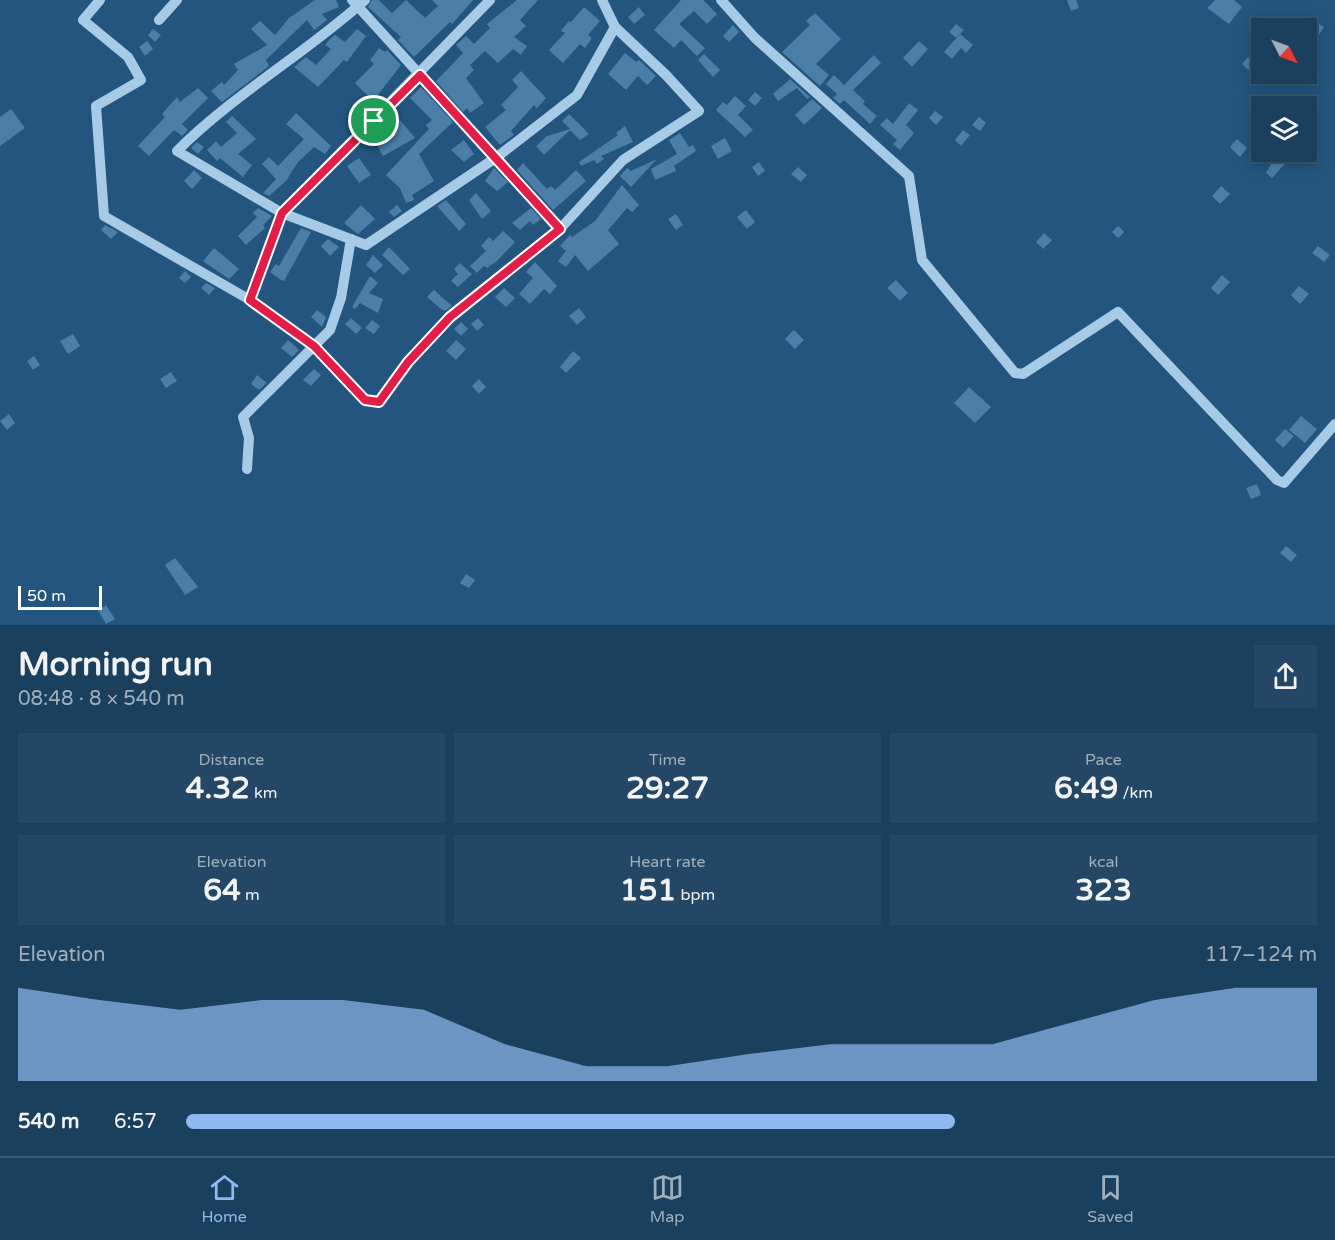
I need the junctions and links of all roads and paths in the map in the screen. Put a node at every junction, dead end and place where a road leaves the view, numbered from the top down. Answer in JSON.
{"nodes":[{"id":1,"x":100,"y":0,"type":"edge"},
{"id":2,"x":177,"y":0,"type":"edge"},
{"id":3,"x":490,"y":0,"type":"edge"},
{"id":4,"x":602,"y":0,"type":"edge"},
{"id":5,"x":721,"y":0,"type":"edge"},
{"id":6,"x":358,"y":2,"type":"edge"},
{"id":7,"x":159,"y":20,"type":"dead end"},
{"id":8,"x":615,"y":27,"type":"junction"},
{"id":9,"x":420,"y":75,"type":"junction"},
{"id":10,"x":497,"y":157,"type":"junction"},
{"id":11,"x":282,"y":213,"type":"junction"},
{"id":12,"x":560,"y":229,"type":"junction"},
{"id":13,"x":351,"y":239,"type":"junction"},
{"id":14,"x":250,"y":300,"type":"junction"},
{"id":15,"x":314,"y":346,"type":"junction"},
{"id":16,"x":1335,"y":424,"type":"edge"},
{"id":17,"x":248,"y":469,"type":"dead end"}],
"edges":[{"from":1,"to":14,"type":"street"},
{"from":2,"to":7,"type":"street"},
{"from":3,"to":9,"type":"street"},
{"from":4,"to":8,"type":"street"},
{"from":5,"to":16,"type":"street"},
{"from":6,"to":9,"type":"street"},
{"from":6,"to":11,"type":"street"},
{"from":8,"to":10,"type":"street"},
{"from":8,"to":12,"type":"street"},
{"from":9,"to":10,"type":"street"},
{"from":9,"to":11,"type":"street"},
{"from":10,"to":12,"type":"street"},
{"from":10,"to":13,"type":"street"},
{"from":11,"to":13,"type":"street"},
{"from":11,"to":14,"type":"street"},
{"from":12,"to":15,"type":"street"},
{"from":13,"to":15,"type":"street"},
{"from":14,"to":15,"type":"street"},
{"from":15,"to":17,"type":"street"}]}
